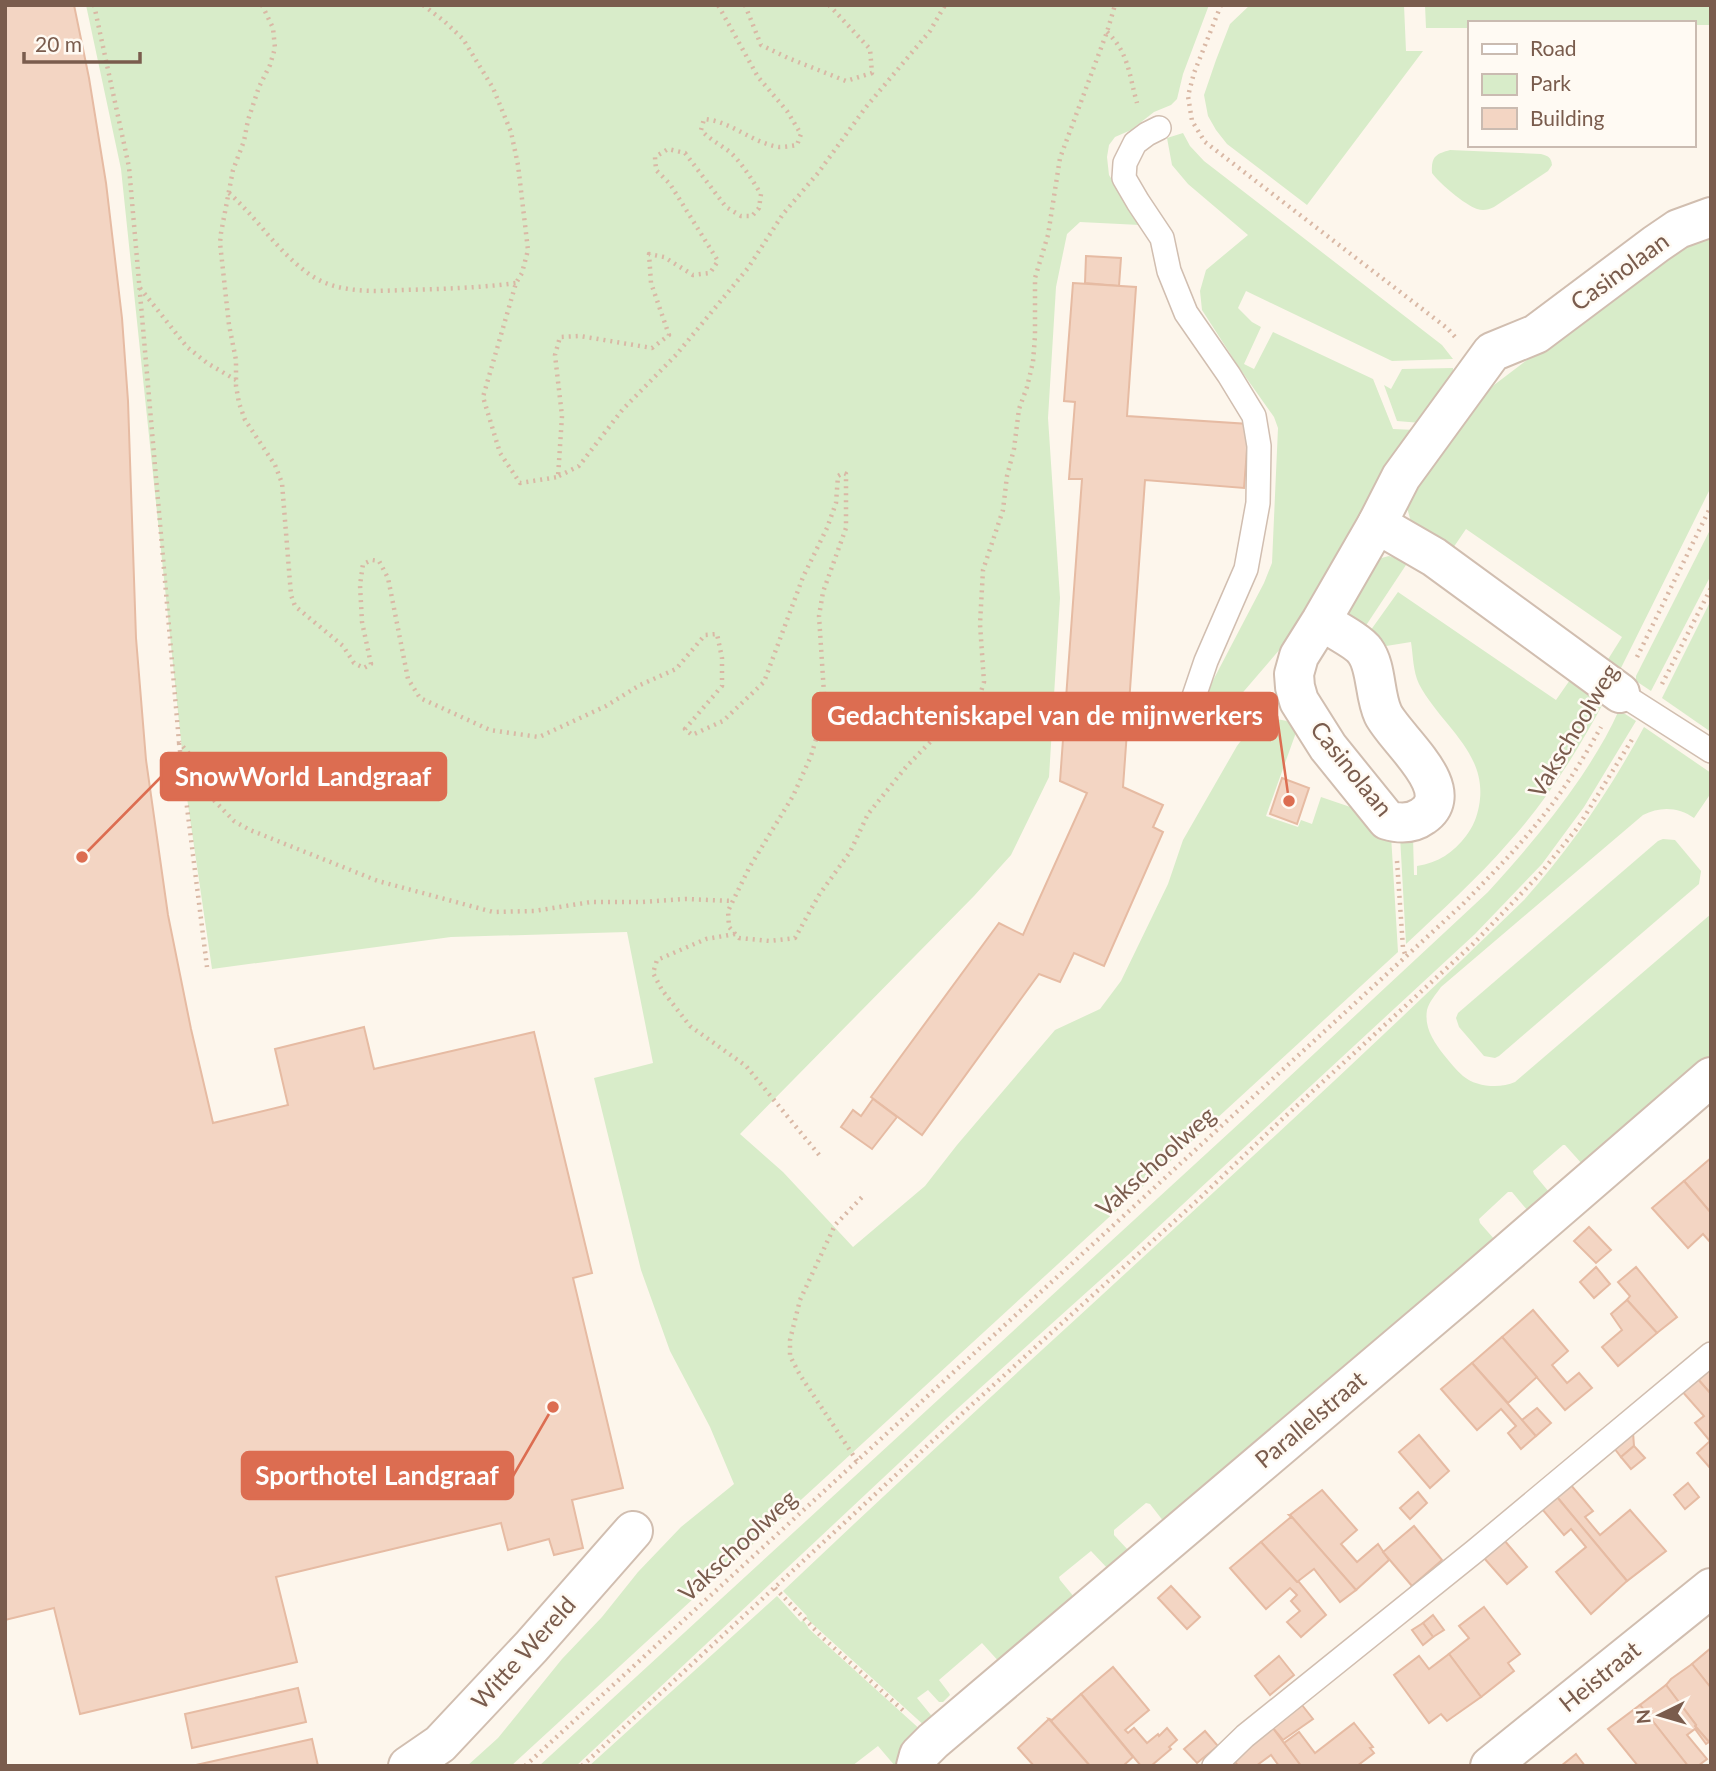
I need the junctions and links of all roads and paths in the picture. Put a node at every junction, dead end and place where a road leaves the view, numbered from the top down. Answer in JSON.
{"nodes":[{"id":1,"x":94,"y":5,"type":"edge"},
{"id":2,"x":262,"y":5,"type":"edge"},
{"id":3,"x":423,"y":5,"type":"edge"},
{"id":4,"x":718,"y":5,"type":"edge"},
{"id":5,"x":745,"y":5,"type":"edge"},
{"id":6,"x":829,"y":5,"type":"edge"},
{"id":7,"x":945,"y":5,"type":"edge"},
{"id":8,"x":1115,"y":5,"type":"edge"},
{"id":9,"x":1221,"y":5,"type":"edge"},
{"id":10,"x":1107,"y":32,"type":"junction"},
{"id":11,"x":1159,"y":128,"type":"joint"},
{"id":12,"x":228,"y":193,"type":"junction"},
{"id":13,"x":1711,"y":216,"type":"edge"},
{"id":14,"x":516,"y":283,"type":"junction"},
{"id":15,"x":139,"y":287,"type":"junction"},
{"id":16,"x":1492,"y":352,"type":"junction"},
{"id":17,"x":236,"y":381,"type":"junction"},
{"id":18,"x":558,"y":477,"type":"junction"},
{"id":19,"x":1711,"y":506,"type":"edge"},
{"id":20,"x":1377,"y":524,"type":"junction"},
{"id":21,"x":1711,"y":588,"type":"edge"},
{"id":22,"x":1321,"y":621,"type":"junction"},
{"id":23,"x":1634,"y":702,"type":"junction"},
{"id":24,"x":1187,"y":717,"type":"dead end"},
{"id":25,"x":178,"y":742,"type":"junction"},
{"id":26,"x":1711,"y":751,"type":"edge"},
{"id":27,"x":1395,"y":822,"type":"junction"},
{"id":28,"x":733,"y":901,"type":"junction"},
{"id":29,"x":735,"y":934,"type":"junction"},
{"id":30,"x":1406,"y":957,"type":"junction"},
{"id":31,"x":207,"y":967,"type":"dead end"},
{"id":32,"x":1711,"y":1077,"type":"edge"},
{"id":33,"x":820,"y":1156,"type":"dead end"},
{"id":34,"x":865,"y":1194,"type":"dead end"},
{"id":35,"x":1711,"y":1354,"type":"edge"},
{"id":36,"x":857,"y":1461,"type":"junction"},
{"id":37,"x":633,"y":1531,"type":"dead end"},
{"id":38,"x":775,"y":1588,"type":"junction"},
{"id":39,"x":1711,"y":1588,"type":"edge"},
{"id":40,"x":924,"y":1753,"type":"edge"},
{"id":41,"x":408,"y":1766,"type":"edge"},
{"id":42,"x":525,"y":1766,"type":"edge"},
{"id":43,"x":582,"y":1766,"type":"edge"},
{"id":44,"x":1214,"y":1766,"type":"edge"},
{"id":45,"x":1490,"y":1766,"type":"edge"}],
"edges":[{"from":1,"to":15,"type":"path"},
{"from":2,"to":12,"type":"path"},
{"from":3,"to":14,"type":"path"},
{"from":4,"to":18,"type":"path"},
{"from":5,"to":6,"type":"path"},
{"from":7,"to":18,"type":"path"},
{"from":8,"to":10,"type":"path"},
{"from":9,"to":16,"type":"path"},
{"from":10,"to":11,"type":"path"},
{"from":10,"to":29,"type":"path"},
{"from":11,"to":24,"type":"lane"},
{"from":12,"to":14,"type":"path"},
{"from":12,"to":17,"type":"path"},
{"from":13,"to":16,"type":"street","name":"Casinolaan"},
{"from":14,"to":18,"type":"path"},
{"from":15,"to":17,"type":"path"},
{"from":15,"to":25,"type":"path"},
{"from":16,"to":20,"type":"street","name":"Casinolaan"},
{"from":17,"to":28,"type":"path"},
{"from":19,"to":23,"type":"path","name":"Vakschoolweg"},
{"from":20,"to":22,"type":"street","name":"Casinolaan"},
{"from":20,"to":23,"type":"street"},
{"from":21,"to":23,"type":"path","name":"Vakschoolweg"},
{"from":22,"to":27,"type":"street","name":"Casinolaan"},
{"from":22,"to":27,"type":"street","name":"Casinolaan"},
{"from":23,"to":26,"type":"lane"},
{"from":23,"to":30,"type":"path","name":"Vakschoolweg"},
{"from":23,"to":38,"type":"path","name":"Vakschoolweg"},
{"from":25,"to":28,"type":"path"},
{"from":25,"to":31,"type":"path"},
{"from":27,"to":30,"type":"path"},
{"from":28,"to":29,"type":"path"},
{"from":29,"to":33,"type":"path"},
{"from":30,"to":36,"type":"path","name":"Vakschoolweg"},
{"from":32,"to":40,"type":"street","name":"Parallelstraat"},
{"from":34,"to":36,"type":"path"},
{"from":35,"to":44,"type":"lane"},
{"from":36,"to":42,"type":"path","name":"Vakschoolweg"},
{"from":37,"to":41,"type":"street","name":"Witte Wereld"},
{"from":38,"to":40,"type":"path"},
{"from":38,"to":43,"type":"path","name":"Vakschoolweg"},
{"from":39,"to":45,"type":"street","name":"Heistraat"}]}
